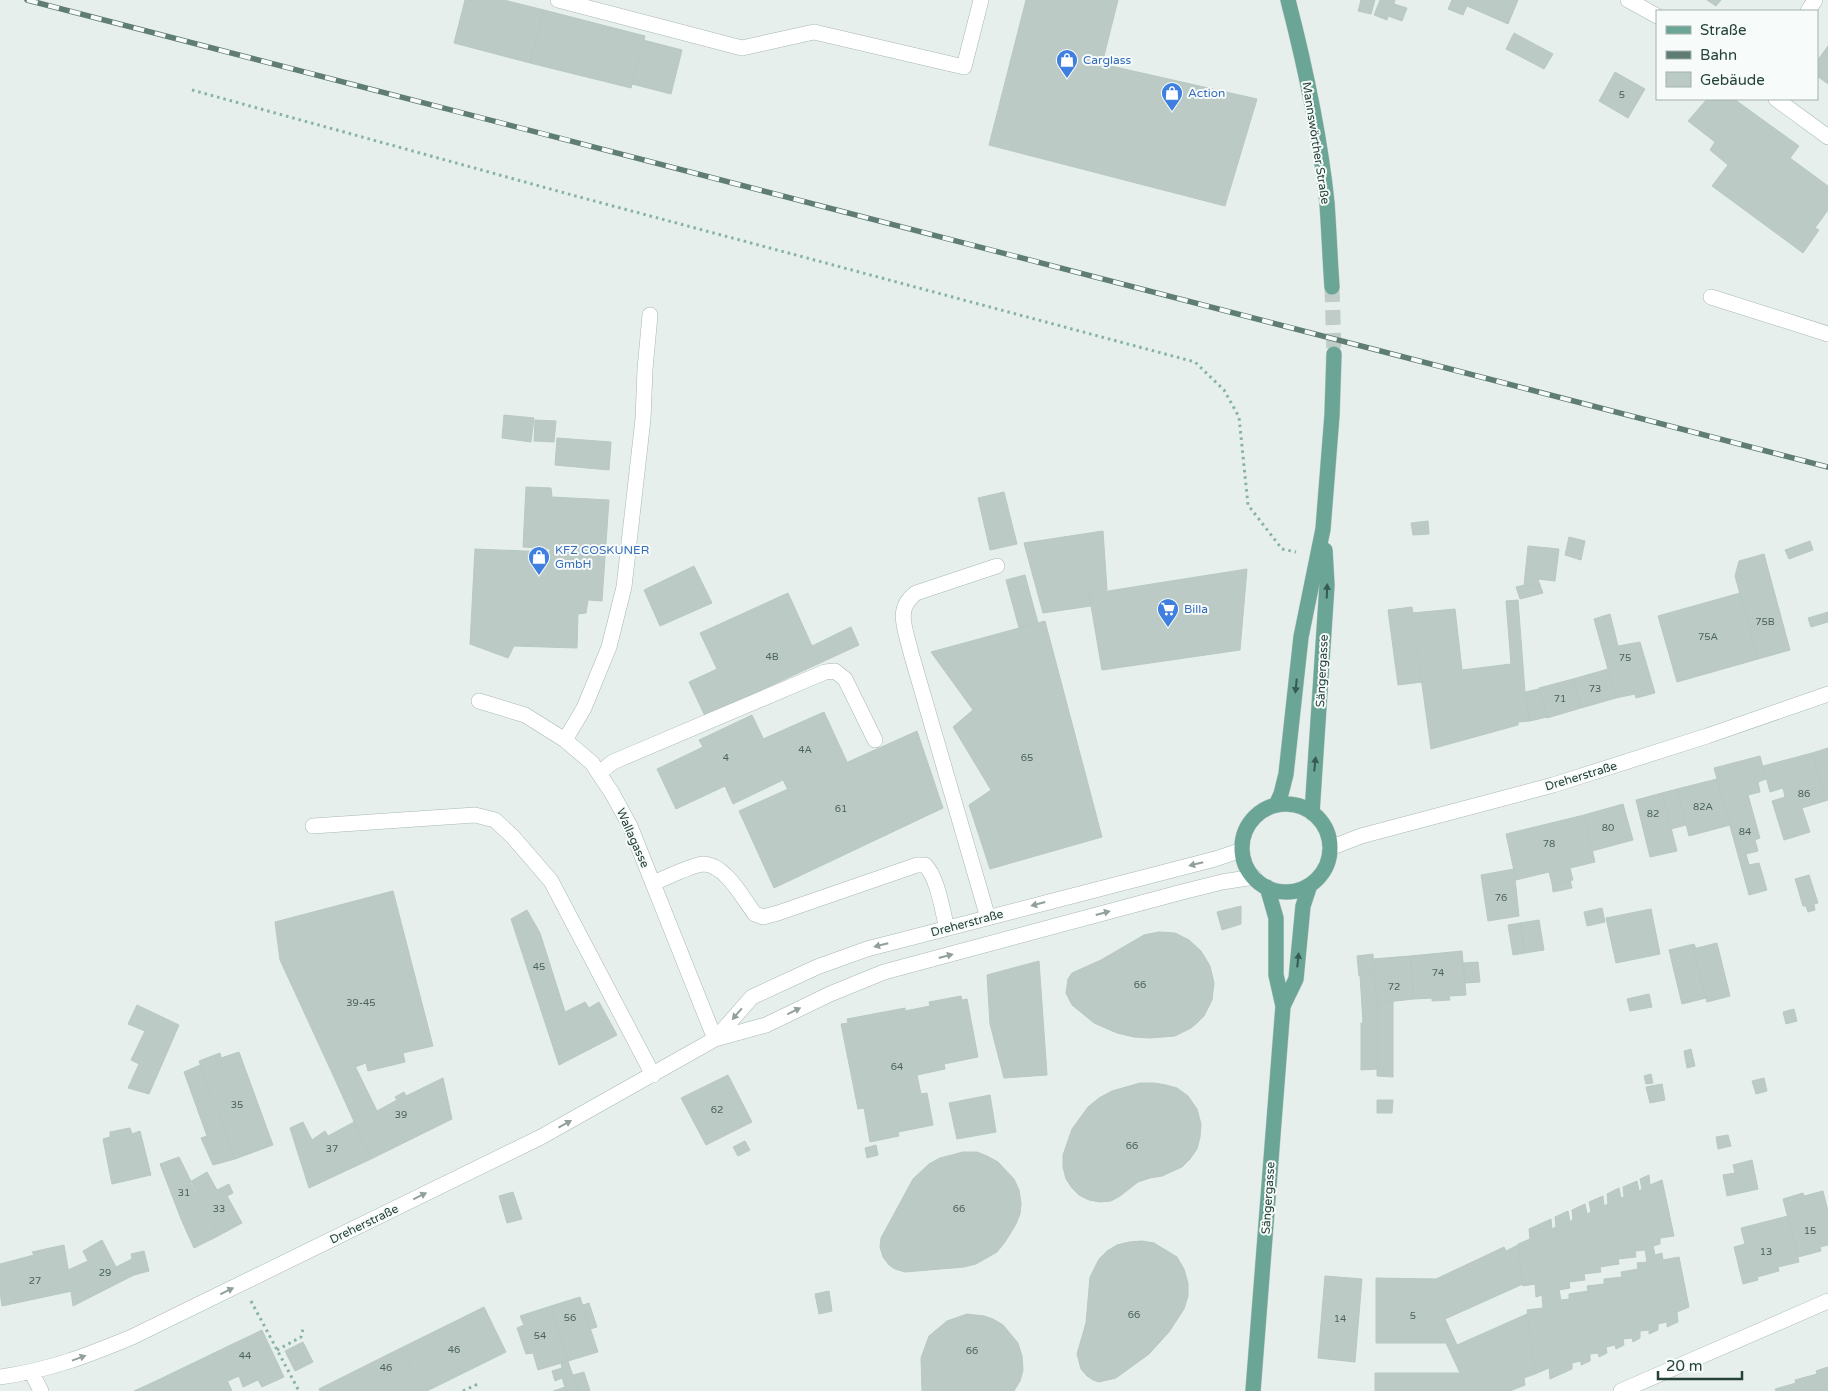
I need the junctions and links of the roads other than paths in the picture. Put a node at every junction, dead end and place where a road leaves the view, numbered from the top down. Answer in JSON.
{"nodes":[{"id":1,"x":558,"y":0,"type":"edge"},
{"id":2,"x":981,"y":0,"type":"edge"},
{"id":3,"x":1288,"y":0,"type":"edge"},
{"id":4,"x":1628,"y":0,"type":"edge"},
{"id":5,"x":1656,"y":15,"type":"edge"},
{"id":6,"x":1777,"y":100,"type":"edge"},
{"id":7,"x":1828,"y":137,"type":"edge"},
{"id":8,"x":1332,"y":287,"type":"tunnel mouth"},
{"id":9,"x":1711,"y":297,"type":"dead end"},
{"id":10,"x":650,"y":315,"type":"dead end"},
{"id":11,"x":1828,"y":334,"type":"edge"},
{"id":12,"x":1334,"y":354,"type":"tunnel mouth"},
{"id":13,"x":1323,"y":529,"type":"junction"},
{"id":14,"x":997,"y":566,"type":"dead end"},
{"id":15,"x":1828,"y":694,"type":"edge"},
{"id":16,"x":478,"y":701,"type":"dead end"},
{"id":17,"x":565,"y":740,"type":"junction"},
{"id":18,"x":875,"y":740,"type":"dead end"},
{"id":19,"x":598,"y":773,"type":"junction"},
{"id":20,"x":1276,"y":805,"type":"junction"},
{"id":21,"x":1312,"y":812,"type":"junction"},
{"id":22,"x":313,"y":826,"type":"dead end"},
{"id":23,"x":1330,"y":848,"type":"junction"},
{"id":24,"x":1242,"y":850,"type":"junction"},
{"id":25,"x":1254,"y":877,"type":"junction"},
{"id":26,"x":653,"y":883,"type":"junction"},
{"id":27,"x":1310,"y":885,"type":"junction"},
{"id":28,"x":1267,"y":887,"type":"junction"},
{"id":29,"x":988,"y":918,"type":"junction"},
{"id":30,"x":947,"y":928,"type":"junction"},
{"id":31,"x":1283,"y":1006,"type":"junction"},
{"id":32,"x":715,"y":1039,"type":"junction"},
{"id":33,"x":652,"y":1075,"type":"junction"},
{"id":34,"x":1828,"y":1300,"type":"edge"},
{"id":35,"x":32,"y":1373,"type":"junction"},
{"id":36,"x":0,"y":1377,"type":"edge"},
{"id":37,"x":41,"y":1391,"type":"edge"},
{"id":38,"x":1253,"y":1391,"type":"edge"},
{"id":39,"x":1621,"y":1391,"type":"edge"}],
"edges":[{"from":1,"to":2,"type":"street"},
{"from":3,"to":8,"type":"main road","name":"Mannswörther Straße"},
{"from":4,"to":5,"type":"street"},
{"from":6,"to":7,"type":"street"},
{"from":9,"to":11,"type":"street"},
{"from":10,"to":17,"type":"street"},
{"from":12,"to":13,"type":"main road","name":"Sängergasse"},
{"from":13,"to":20,"type":"main road","name":"Sängergasse","one_way":true},
{"from":21,"to":13,"type":"main road","name":"Sängergasse","one_way":true},
{"from":14,"to":29,"type":"street"},
{"from":15,"to":23,"type":"street","name":"Dreherstraße"},
{"from":16,"to":17,"type":"street","name":"Wallagasse"},
{"from":17,"to":19,"type":"street","name":"Wallagasse"},
{"from":18,"to":19,"type":"street"},
{"from":19,"to":26,"type":"street","name":"Wallagasse"},
{"from":20,"to":21,"type":"main road"},
{"from":20,"to":24,"type":"main road"},
{"from":21,"to":23,"type":"main road"},
{"from":22,"to":33,"type":"street"},
{"from":23,"to":27,"type":"main road"},
{"from":24,"to":25,"type":"main road"},
{"from":24,"to":29,"type":"street","name":"Dreherstraße","one_way":true},
{"from":25,"to":28,"type":"main road"},
{"from":32,"to":25,"type":"street","name":"Dreherstraße","one_way":true},
{"from":26,"to":30,"type":"street"},
{"from":26,"to":32,"type":"street","name":"Wallagasse"},
{"from":27,"to":28,"type":"main road"},
{"from":31,"to":27,"type":"main road","name":"Sängergasse","one_way":true},
{"from":28,"to":31,"type":"main road","name":"Sängergasse"},
{"from":29,"to":30,"type":"street","name":"Dreherstraße"},
{"from":30,"to":32,"type":"street","name":"Dreherstraße","one_way":true},
{"from":31,"to":38,"type":"main road","name":"Sängergasse"},
{"from":32,"to":33,"type":"street","name":"Dreherstraße"},
{"from":35,"to":33,"type":"street","name":"Dreherstraße","one_way":true},
{"from":34,"to":39,"type":"street"},
{"from":35,"to":36,"type":"street","name":"Dreherstraße"},
{"from":35,"to":37,"type":"street"}]}
